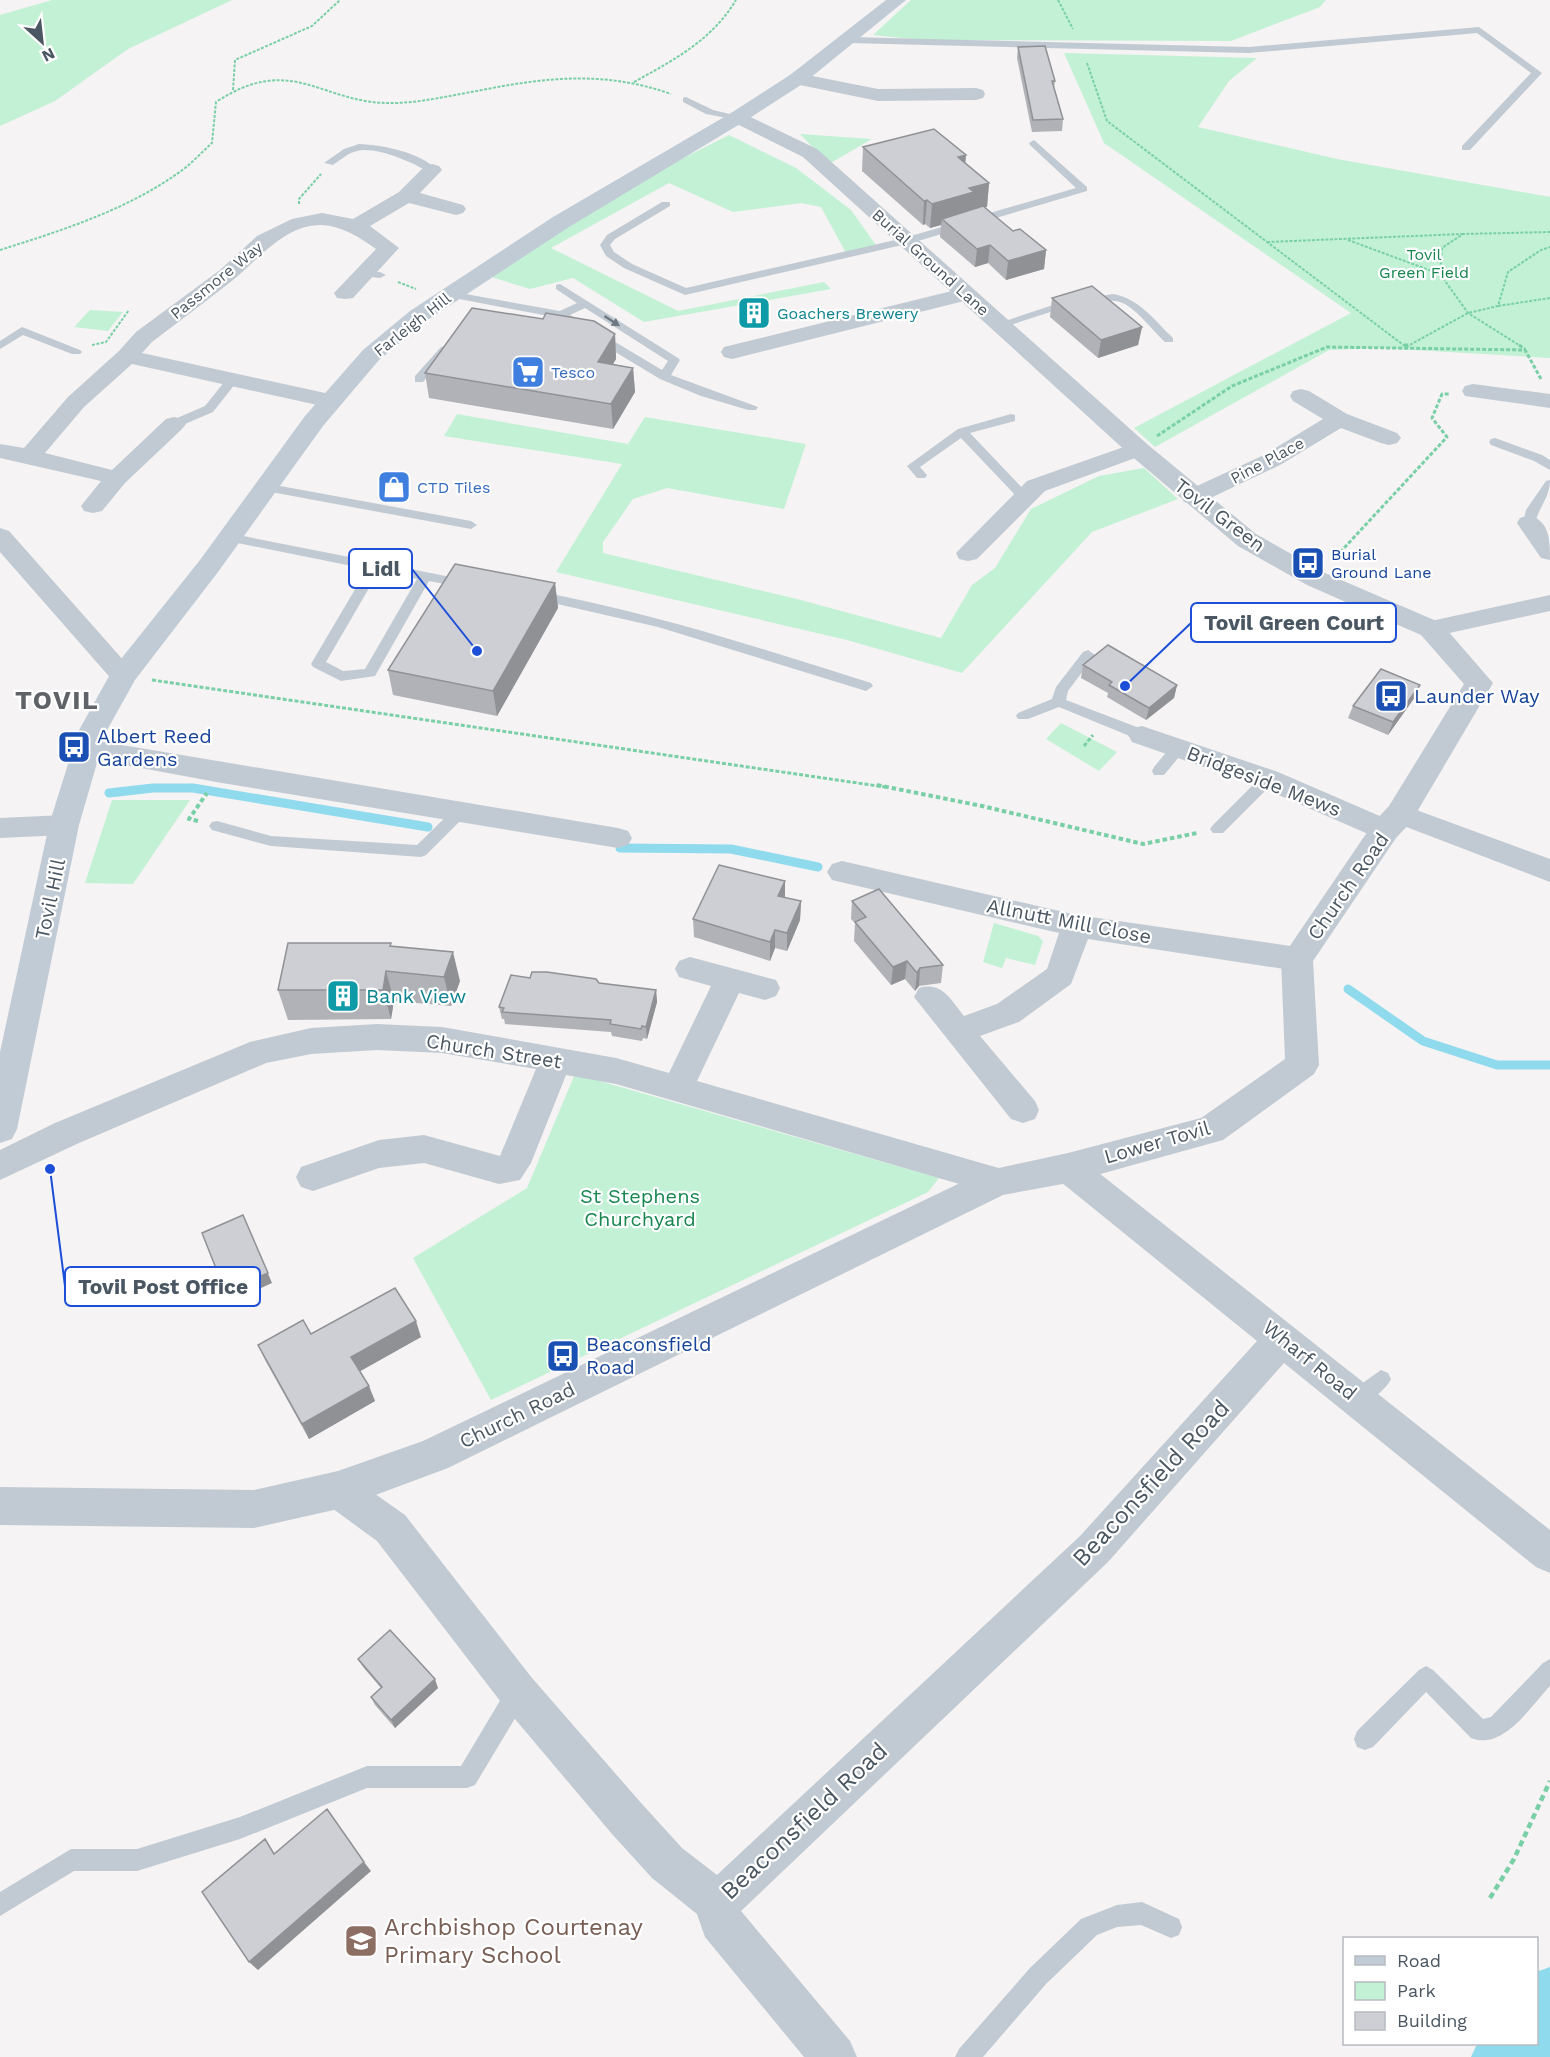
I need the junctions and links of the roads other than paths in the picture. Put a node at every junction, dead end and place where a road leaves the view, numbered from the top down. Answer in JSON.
{"nodes":[{"id":1,"x":897,"y":0,"type":"edge"},
{"id":2,"x":848,"y":40,"type":"junction"},
{"id":3,"x":797,"y":79,"type":"junction"},
{"id":4,"x":976,"y":94,"type":"dead end"},
{"id":5,"x":686,"y":100,"type":"road end"},
{"id":6,"x":738,"y":117,"type":"junction"},
{"id":7,"x":1035,"y":142,"type":"dead end"},
{"id":8,"x":1466,"y":148,"type":"dead end"},
{"id":9,"x":329,"y":163,"type":"road end"},
{"id":10,"x":432,"y":170,"type":"joint"},
{"id":11,"x":405,"y":196,"type":"junction"},
{"id":12,"x":666,"y":204,"type":"dead end"},
{"id":13,"x":456,"y":210,"type":"dead end"},
{"id":14,"x":356,"y":226,"type":"junction"},
{"id":15,"x":907,"y":241,"type":"junction"},
{"id":16,"x":560,"y":287,"type":"dead end"},
{"id":17,"x":345,"y":293,"type":"dead end"},
{"id":18,"x":449,"y":294,"type":"junction"},
{"id":19,"x":964,"y":294,"type":"junction"},
{"id":20,"x":585,"y":303,"type":"junction"},
{"id":21,"x":562,"y":315,"type":"junction"},
{"id":22,"x":576,"y":324,"type":"junction"},
{"id":23,"x":999,"y":324,"type":"junction"},
{"id":24,"x":554,"y":327,"type":"edge"},
{"id":25,"x":453,"y":340,"type":"edge"},
{"id":26,"x":1169,"y":340,"type":"dead end"},
{"id":27,"x":0,"y":346,"type":"edge"},
{"id":28,"x":76,"y":352,"type":"road end"},
{"id":29,"x":732,"y":352,"type":"dead end"},
{"id":30,"x":127,"y":356,"type":"junction"},
{"id":31,"x":664,"y":376,"type":"junction"},
{"id":32,"x":419,"y":379,"type":"dead end"},
{"id":33,"x":233,"y":380,"type":"junction"},
{"id":34,"x":1473,"y":391,"type":"road end"},
{"id":35,"x":1547,"y":394,"type":"edge"},
{"id":36,"x":1301,"y":396,"type":"dead end"},
{"id":37,"x":331,"y":401,"type":"junction"},
{"id":38,"x":752,"y":407,"type":"dead end"},
{"id":39,"x":1011,"y":418,"type":"dead end"},
{"id":40,"x":1339,"y":419,"type":"junction"},
{"id":41,"x":174,"y":424,"type":"joint"},
{"id":42,"x":962,"y":432,"type":"junction"},
{"id":43,"x":1389,"y":438,"type":"dead end"},
{"id":44,"x":1495,"y":442,"type":"dead end"},
{"id":45,"x":1138,"y":449,"type":"junction"},
{"id":46,"x":0,"y":452,"type":"edge"},
{"id":47,"x":30,"y":456,"type":"junction"},
{"id":48,"x":1550,"y":466,"type":"edge"},
{"id":49,"x":921,"y":475,"type":"dead end"},
{"id":50,"x":117,"y":478,"type":"junction"},
{"id":51,"x":1550,"y":484,"type":"edge"},
{"id":52,"x":264,"y":487,"type":"junction"},
{"id":53,"x":1024,"y":497,"type":"junction"},
{"id":54,"x":1193,"y":497,"type":"junction"},
{"id":55,"x":93,"y":506,"type":"dead end"},
{"id":56,"x":1529,"y":523,"type":"joint"},
{"id":57,"x":471,"y":525,"type":"dead end"},
{"id":58,"x":0,"y":536,"type":"edge"},
{"id":59,"x":228,"y":537,"type":"junction"},
{"id":60,"x":1550,"y":552,"type":"edge"},
{"id":61,"x":968,"y":553,"type":"dead end"},
{"id":62,"x":375,"y":567,"type":"junction"},
{"id":63,"x":425,"y":577,"type":"junction"},
{"id":64,"x":482,"y":586,"type":"edge"},
{"id":65,"x":527,"y":594,"type":"edge"},
{"id":66,"x":1550,"y":603,"type":"edge"},
{"id":67,"x":1431,"y":629,"type":"junction"},
{"id":68,"x":1088,"y":655,"type":"dead end"},
{"id":69,"x":123,"y":676,"type":"junction"},
{"id":70,"x":866,"y":686,"type":"dead end"},
{"id":71,"x":1059,"y":702,"type":"junction"},
{"id":72,"x":1023,"y":716,"type":"dead end"},
{"id":73,"x":1142,"y":735,"type":"joint"},
{"id":74,"x":1179,"y":747,"type":"junction"},
{"id":75,"x":86,"y":748,"type":"junction"},
{"id":76,"x":1159,"y":771,"type":"dead end"},
{"id":77,"x":1268,"y":779,"type":"junction"},
{"id":78,"x":461,"y":811,"type":"junction"},
{"id":79,"x":1393,"y":822,"type":"junction"},
{"id":80,"x":64,"y":825,"type":"junction"},
{"id":81,"x":217,"y":826,"type":"dead end"},
{"id":82,"x":0,"y":828,"type":"edge"},
{"id":83,"x":1218,"y":829,"type":"road end"},
{"id":84,"x":618,"y":838,"type":"dead end"},
{"id":85,"x":1550,"y":871,"type":"edge"},
{"id":86,"x":842,"y":873,"type":"dead end"},
{"id":87,"x":1077,"y":926,"type":"junction"},
{"id":88,"x":1297,"y":959,"type":"junction"},
{"id":89,"x":690,"y":969,"type":"dead end"},
{"id":90,"x":730,"y":979,"type":"junction"},
{"id":91,"x":765,"y":988,"type":"dead end"},
{"id":92,"x":930,"y":997,"type":"dead end"},
{"id":93,"x":958,"y":1031,"type":"junction"},
{"id":94,"x":555,"y":1061,"type":"junction"},
{"id":95,"x":678,"y":1088,"type":"junction"},
{"id":96,"x":1023,"y":1110,"type":"dead end"},
{"id":97,"x":0,"y":1129,"type":"edge"},
{"id":98,"x":0,"y":1166,"type":"edge"},
{"id":99,"x":1068,"y":1167,"type":"junction"},
{"id":100,"x":313,"y":1177,"type":"dead end"},
{"id":101,"x":997,"y":1181,"type":"junction"},
{"id":102,"x":1283,"y":1338,"type":"junction"},
{"id":103,"x":338,"y":1490,"type":"junction"},
{"id":104,"x":0,"y":1506,"type":"edge"},
{"id":105,"x":1550,"y":1554,"type":"edge"},
{"id":106,"x":1550,"y":1670,"type":"edge"},
{"id":107,"x":518,"y":1692,"type":"junction"},
{"id":108,"x":1365,"y":1739,"type":"dead end"},
{"id":109,"x":718,"y":1903,"type":"junction"},
{"id":110,"x":0,"y":1905,"type":"edge"},
{"id":111,"x":1171,"y":1927,"type":"dead end"},
{"id":112,"x":834,"y":2057,"type":"edge"},
{"id":113,"x":967,"y":2057,"type":"edge"}],
"edges":[{"from":1,"to":2,"type":"main road","name":"Farleigh Hill"},
{"from":2,"to":3,"type":"main road","name":"Farleigh Hill"},
{"from":2,"to":8,"type":"lane"},
{"from":3,"to":4,"type":"street"},
{"from":3,"to":6,"type":"main road","name":"Farleigh Hill"},
{"from":5,"to":6,"type":"lane"},
{"from":6,"to":15,"type":"street","name":"Burial Ground Lane"},
{"from":6,"to":18,"type":"main road","name":"Farleigh Hill"},
{"from":7,"to":15,"type":"lane"},
{"from":9,"to":10,"type":"lane"},
{"from":10,"to":11,"type":"street"},
{"from":11,"to":13,"type":"street"},
{"from":11,"to":14,"type":"street"},
{"from":12,"to":15,"type":"lane"},
{"from":14,"to":17,"type":"street","name":"Passmore Way"},
{"from":14,"to":30,"type":"street","name":"Passmore Way"},
{"from":15,"to":19,"type":"street","name":"Burial Ground Lane"},
{"from":16,"to":20,"type":"lane"},
{"from":18,"to":21,"type":"lane"},
{"from":18,"to":37,"type":"main road","name":"Farleigh Hill"},
{"from":19,"to":23,"type":"street","name":"Burial Ground Lane"},
{"from":19,"to":29,"type":"street"},
{"from":20,"to":21,"type":"lane"},
{"from":20,"to":31,"type":"lane","one_way":true},
{"from":21,"to":22,"type":"lane"},
{"from":22,"to":24,"type":"lane"},
{"from":22,"to":31,"type":"lane"},
{"from":23,"to":26,"type":"lane"},
{"from":23,"to":45,"type":"street","name":"Burial Ground Lane"},
{"from":25,"to":32,"type":"lane"},
{"from":27,"to":28,"type":"lane"},
{"from":30,"to":33,"type":"street"},
{"from":30,"to":47,"type":"street","name":"Passmore Way"},
{"from":31,"to":38,"type":"lane"},
{"from":33,"to":37,"type":"street"},
{"from":33,"to":41,"type":"lane"},
{"from":34,"to":35,"type":"street"},
{"from":36,"to":40,"type":"street"},
{"from":37,"to":52,"type":"main road","name":"Farleigh Hill"},
{"from":39,"to":42,"type":"lane"},
{"from":40,"to":43,"type":"street"},
{"from":40,"to":54,"type":"street","name":"Pine Place"},
{"from":41,"to":50,"type":"street"},
{"from":42,"to":49,"type":"lane"},
{"from":42,"to":53,"type":"lane"},
{"from":44,"to":48,"type":"lane"},
{"from":45,"to":53,"type":"street"},
{"from":45,"to":54,"type":"street","name":"Tovil Green"},
{"from":46,"to":47,"type":"street"},
{"from":47,"to":50,"type":"street"},
{"from":50,"to":55,"type":"street"},
{"from":51,"to":56,"type":"lane"},
{"from":52,"to":57,"type":"lane"},
{"from":52,"to":59,"type":"main road","name":"Farleigh Hill"},
{"from":53,"to":61,"type":"street"},
{"from":54,"to":67,"type":"street","name":"Tovil Green"},
{"from":56,"to":60,"type":"street"},
{"from":58,"to":69,"type":"street"},
{"from":59,"to":62,"type":"lane"},
{"from":59,"to":69,"type":"main road","name":"Farleigh Hill"},
{"from":62,"to":63,"type":"lane"},
{"from":62,"to":63,"type":"lane"},
{"from":63,"to":64,"type":"lane"},
{"from":65,"to":70,"type":"lane"},
{"from":66,"to":67,"type":"street"},
{"from":67,"to":79,"type":"street","name":"Tovil Green"},
{"from":68,"to":71,"type":"lane"},
{"from":69,"to":75,"type":"main road","name":"Tovil Hill"},
{"from":71,"to":72,"type":"lane"},
{"from":71,"to":73,"type":"lane"},
{"from":73,"to":74,"type":"street","name":"Bridgeside Mews"},
{"from":74,"to":76,"type":"lane"},
{"from":74,"to":77,"type":"street","name":"Bridgeside Mews"},
{"from":75,"to":78,"type":"street"},
{"from":75,"to":80,"type":"main road","name":"Tovil Hill"},
{"from":77,"to":79,"type":"street","name":"Bridgeside Mews"},
{"from":77,"to":83,"type":"lane"},
{"from":78,"to":81,"type":"lane"},
{"from":78,"to":84,"type":"street"},
{"from":79,"to":85,"type":"street"},
{"from":79,"to":88,"type":"street","name":"Church Road"},
{"from":80,"to":82,"type":"street"},
{"from":80,"to":97,"type":"main road","name":"Tovil Hill"},
{"from":86,"to":87,"type":"street","name":"Allnutt Mill Close"},
{"from":87,"to":88,"type":"street","name":"Allnutt Mill Close"},
{"from":87,"to":93,"type":"street"},
{"from":88,"to":99,"type":"street","name":"Lower Tovil"},
{"from":89,"to":90,"type":"street"},
{"from":90,"to":91,"type":"street"},
{"from":90,"to":95,"type":"street"},
{"from":92,"to":93,"type":"street"},
{"from":93,"to":96,"type":"street"},
{"from":94,"to":95,"type":"street","name":"Church Street"},
{"from":94,"to":98,"type":"street","name":"Church Street"},
{"from":94,"to":100,"type":"street"},
{"from":95,"to":101,"type":"street","name":"Church Street"},
{"from":99,"to":101,"type":"street","name":"Church Road"},
{"from":99,"to":102,"type":"street","name":"Wharf Road"},
{"from":101,"to":103,"type":"street","name":"Church Road"},
{"from":102,"to":105,"type":"street","name":"Wharf Road"},
{"from":102,"to":109,"type":"street","name":"Beaconsfield Road"},
{"from":103,"to":104,"type":"street","name":"Church Road"},
{"from":103,"to":107,"type":"street","name":"Beaconsfield Road"},
{"from":106,"to":108,"type":"lane"},
{"from":107,"to":109,"type":"street","name":"Beaconsfield Road"},
{"from":107,"to":110,"type":"lane"},
{"from":109,"to":112,"type":"street"},
{"from":111,"to":113,"type":"lane"}]}
